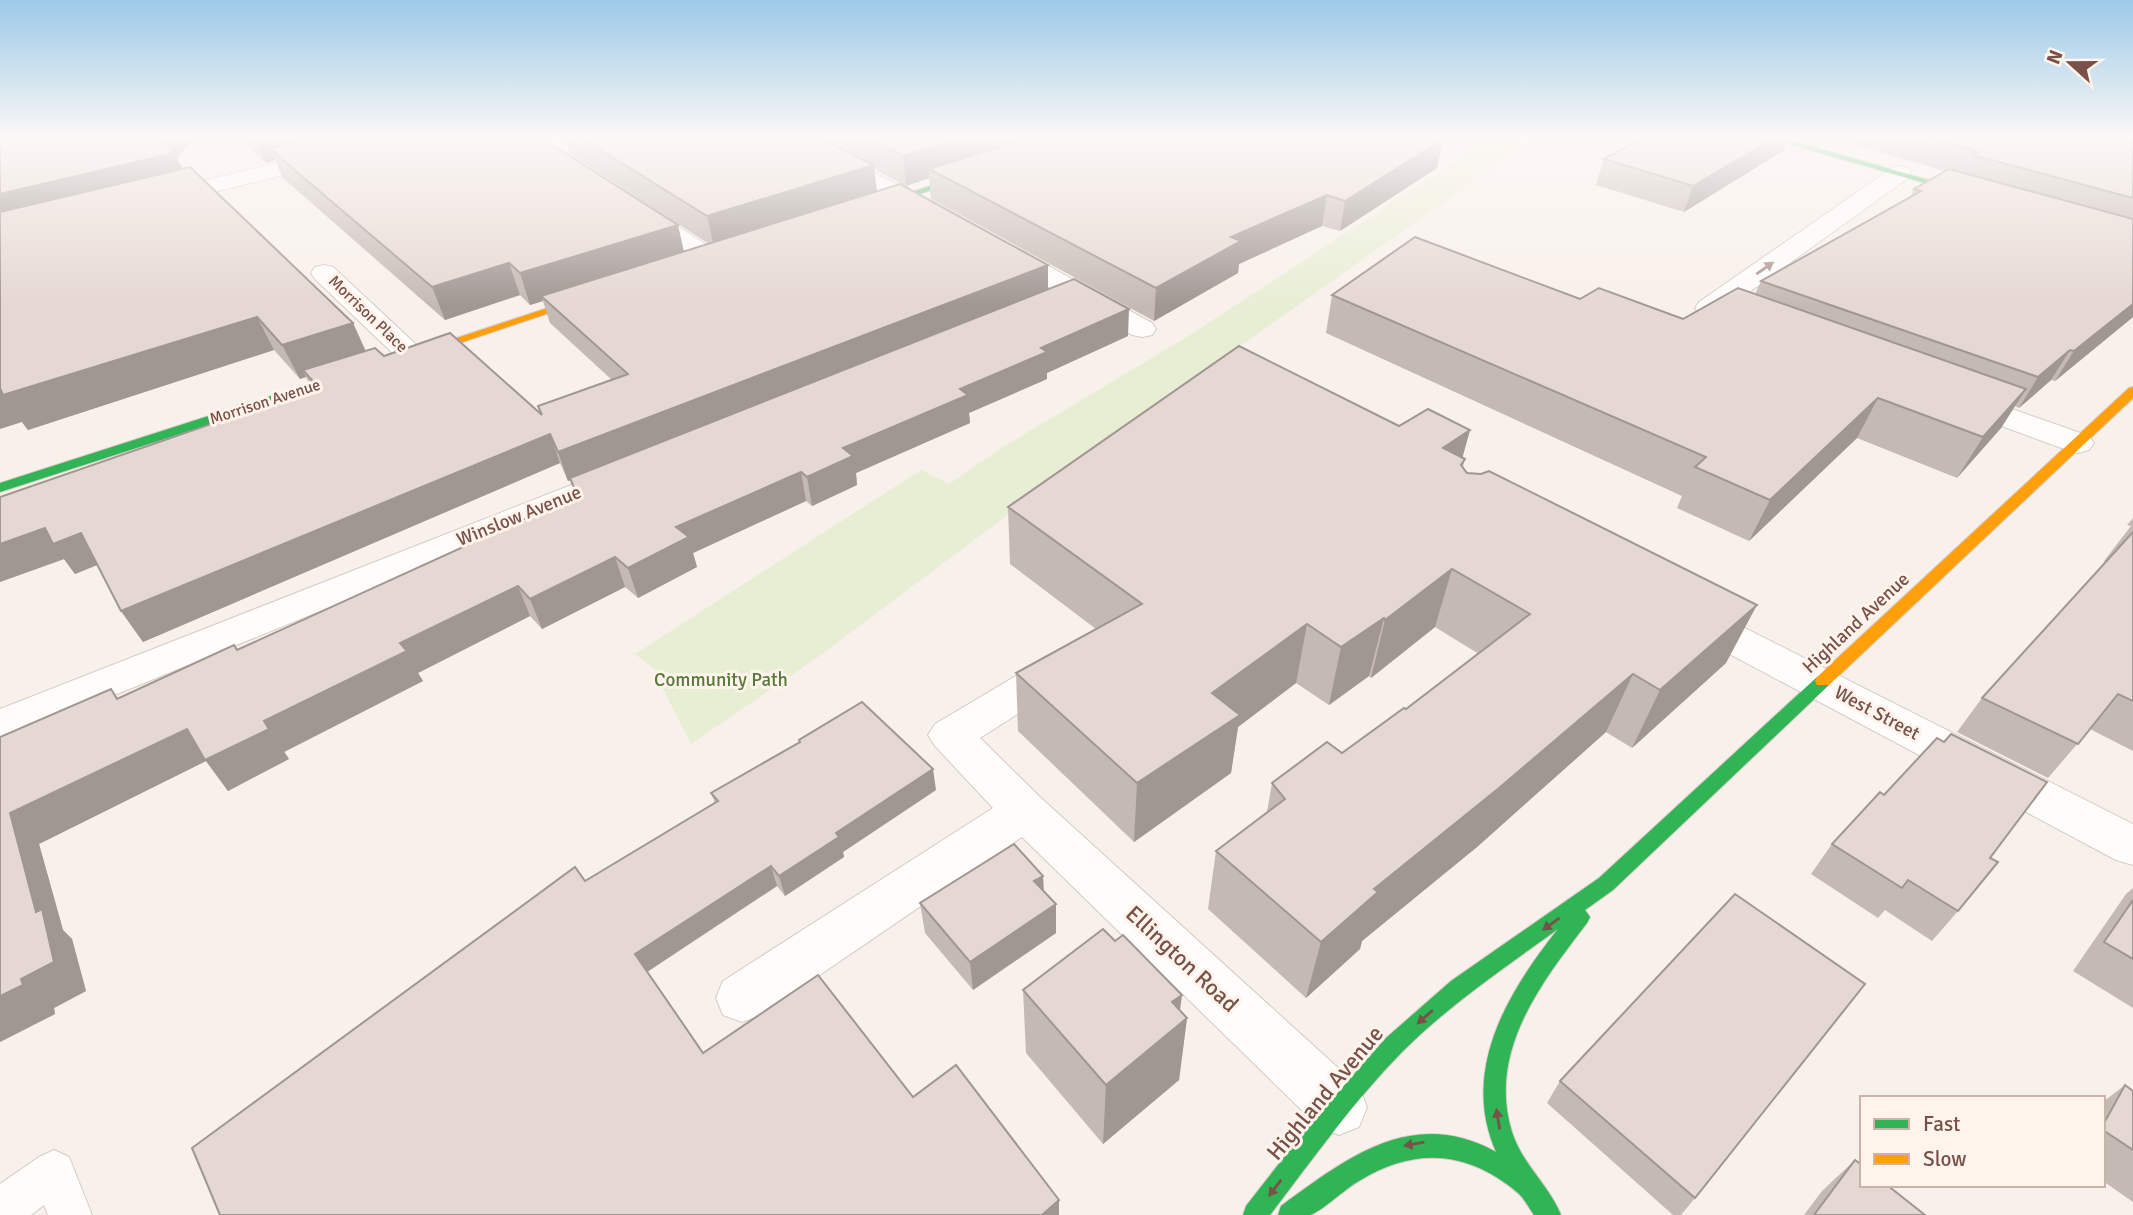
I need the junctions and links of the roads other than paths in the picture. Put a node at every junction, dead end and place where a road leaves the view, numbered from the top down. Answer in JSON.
{"nodes":[{"id":1,"x":181,"y":194,"type":"edge"},
{"id":2,"x":899,"y":194,"type":"edge"},
{"id":3,"x":915,"y":194,"type":"edge"},
{"id":4,"x":1870,"y":194,"type":"edge"},
{"id":5,"x":1972,"y":194,"type":"edge"},
{"id":6,"x":905,"y":197,"type":"junction"},
{"id":7,"x":1991,"y":199,"type":"edge"},
{"id":8,"x":620,"y":200,"type":"edge"},
{"id":9,"x":132,"y":206,"type":"edge"},
{"id":10,"x":853,"y":213,"type":"edge"},
{"id":11,"x":949,"y":221,"type":"edge"},
{"id":12,"x":984,"y":240,"type":"edge"},
{"id":13,"x":717,"y":256,"type":"joint"},
{"id":14,"x":684,"y":266,"type":"edge"},
{"id":15,"x":324,"y":273,"type":"dead end"},
{"id":16,"x":1078,"y":291,"type":"junction"},
{"id":17,"x":606,"y":292,"type":"edge"},
{"id":18,"x":1039,"y":307,"type":"edge"},
{"id":19,"x":1746,"y":321,"type":"edge"},
{"id":20,"x":1142,"y":329,"type":"dead end"},
{"id":21,"x":412,"y":356,"type":"junction"},
{"id":22,"x":1936,"y":391,"type":"edge"},
{"id":23,"x":2133,"y":391,"type":"edge"},
{"id":24,"x":2078,"y":443,"type":"junction"},
{"id":25,"x":649,"y":464,"type":"edge"},
{"id":26,"x":0,"y":488,"type":"edge"},
{"id":27,"x":1666,"y":604,"type":"edge"},
{"id":28,"x":1080,"y":656,"type":"edge"},
{"id":29,"x":1821,"y":684,"type":"junction"},
{"id":30,"x":0,"y":726,"type":"edge"},
{"id":31,"x":1025,"y":811,"type":"junction"},
{"id":32,"x":2133,"y":846,"type":"edge"},
{"id":33,"x":1606,"y":884,"type":"junction"},
{"id":34,"x":742,"y":998,"type":"dead end"},
{"id":35,"x":1339,"y":1107,"type":"junction"},
{"id":36,"x":1522,"y":1182,"type":"junction"},
{"id":37,"x":0,"y":1211,"type":"edge"},
{"id":38,"x":69,"y":1215,"type":"edge"},
{"id":39,"x":1255,"y":1215,"type":"edge"},
{"id":40,"x":1290,"y":1215,"type":"edge"},
{"id":41,"x":1549,"y":1215,"type":"edge"}],
"edges":[{"from":1,"to":9,"type":"street"},
{"from":2,"to":6,"type":"street"},
{"from":3,"to":6,"type":"main road"},
{"from":19,"to":4,"type":"street","one_way":true},
{"from":5,"to":7,"type":"main road"},
{"from":6,"to":10,"type":"main road"},
{"from":6,"to":11,"type":"street"},
{"from":8,"to":13,"type":"street"},
{"from":12,"to":16,"type":"street"},
{"from":13,"to":14,"type":"main road"},
{"from":15,"to":21,"type":"street","name":"Morrison Place"},
{"from":16,"to":18,"type":"street"},
{"from":16,"to":20,"type":"street"},
{"from":17,"to":21,"type":"main road","name":"Morrison Avenue"},
{"from":21,"to":26,"type":"main road","name":"Morrison Avenue"},
{"from":22,"to":24,"type":"street"},
{"from":23,"to":24,"type":"main road","name":"Highland Avenue"},
{"from":24,"to":29,"type":"main road","name":"Highland Avenue"},
{"from":25,"to":30,"type":"street","name":"Winslow Avenue"},
{"from":27,"to":29,"type":"street","name":"West Street"},
{"from":28,"to":31,"type":"street","name":"Ellington Road"},
{"from":29,"to":32,"type":"street","name":"West Street"},
{"from":29,"to":33,"type":"main road","name":"Highland Avenue"},
{"from":31,"to":34,"type":"street"},
{"from":31,"to":35,"type":"street","name":"Ellington Road"},
{"from":33,"to":35,"type":"main road","name":"Highland Avenue","one_way":true},
{"from":36,"to":33,"type":"main road","name":"Highland Avenue","one_way":true},
{"from":35,"to":39,"type":"main road","name":"Highland Avenue","one_way":true},
{"from":36,"to":40,"type":"main road","one_way":true},
{"from":36,"to":41,"type":"main road"},
{"from":37,"to":38,"type":"lane"}]}
